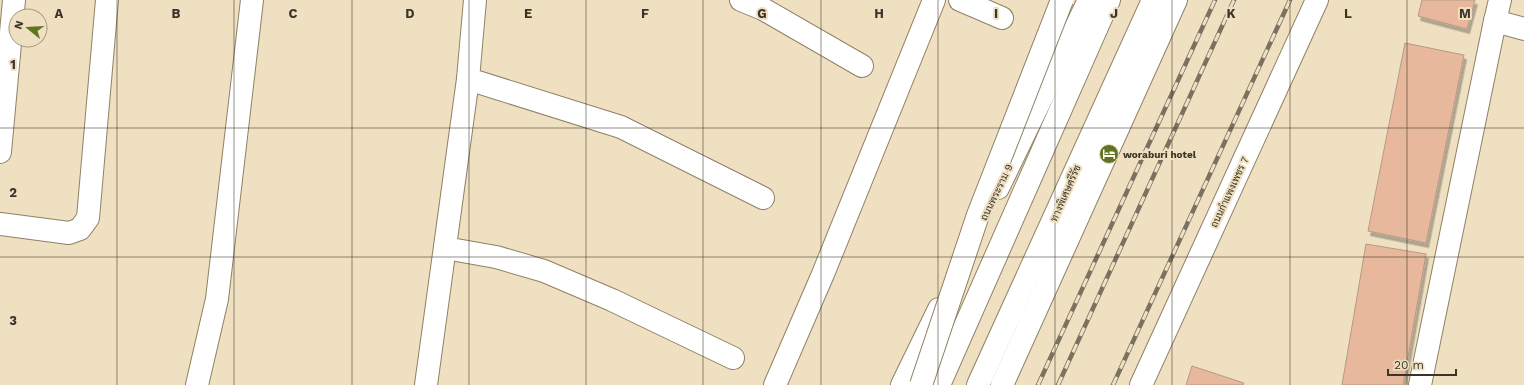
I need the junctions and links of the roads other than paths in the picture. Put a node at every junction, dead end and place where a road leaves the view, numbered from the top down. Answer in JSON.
{"nodes":[{"id":1,"x":14,"y":0,"type":"edge"},
{"id":2,"x":107,"y":0,"type":"edge"},
{"id":3,"x":252,"y":0,"type":"edge"},
{"id":4,"x":475,"y":0,"type":"edge"},
{"id":5,"x":741,"y":0,"type":"edge"},
{"id":6,"x":934,"y":0,"type":"edge"},
{"id":7,"x":960,"y":0,"type":"edge"},
{"id":8,"x":1062,"y":0,"type":"edge"},
{"id":9,"x":1089,"y":0,"type":"edge"},
{"id":10,"x":1109,"y":0,"type":"edge"},
{"id":11,"x":1153,"y":0,"type":"edge"},
{"id":12,"x":1176,"y":0,"type":"edge"},
{"id":13,"x":1317,"y":0,"type":"edge"},
{"id":14,"x":1500,"y":0,"type":"edge"},
{"id":15,"x":769,"y":5,"type":"edge"},
{"id":16,"x":1002,"y":18,"type":"dead end"},
{"id":17,"x":1494,"y":21,"type":"junction"},
{"id":18,"x":1524,"y":29,"type":"edge"},
{"id":19,"x":862,"y":66,"type":"dead end"},
{"id":20,"x":468,"y":79,"type":"junction"},
{"id":21,"x":0,"y":152,"type":"edge"},
{"id":22,"x":763,"y":198,"type":"dead end"},
{"id":23,"x":0,"y":224,"type":"edge"},
{"id":24,"x":445,"y":248,"type":"junction"},
{"id":25,"x":733,"y":358,"type":"dead end"},
{"id":26,"x":197,"y":385,"type":"edge"},
{"id":27,"x":426,"y":385,"type":"edge"},
{"id":28,"x":775,"y":385,"type":"edge"},
{"id":29,"x":902,"y":385,"type":"edge"},
{"id":30,"x":921,"y":385,"type":"edge"},
{"id":31,"x":939,"y":385,"type":"edge"},
{"id":32,"x":978,"y":385,"type":"edge"},
{"id":33,"x":1002,"y":385,"type":"edge"},
{"id":34,"x":1141,"y":385,"type":"edge"},
{"id":35,"x":1420,"y":385,"type":"edge"}],
"edges":[{"from":1,"to":21,"type":"main road"},
{"from":2,"to":23,"type":"main road"},
{"from":3,"to":26,"type":"main road"},
{"from":4,"to":20,"type":"main road"},
{"from":5,"to":15,"type":"main road"},
{"from":6,"to":28,"type":"main road"},
{"from":7,"to":16,"type":"main road"},
{"from":8,"to":30,"type":"main road","bridge":true},
{"from":9,"to":29,"type":"main road","name":"ถนนพระราม 9"},
{"from":10,"to":31,"type":"main road"},
{"from":11,"to":32,"type":"main road","name":"ทางพิเศษศรีรัช"},
{"from":12,"to":33,"type":"main road"},
{"from":13,"to":34,"type":"main road","name":"ถนนกำแพงเพชร 7"},
{"from":14,"to":17,"type":"main road"},
{"from":15,"to":19,"type":"main road"},
{"from":17,"to":18,"type":"main road"},
{"from":17,"to":35,"type":"main road"},
{"from":20,"to":22,"type":"main road"},
{"from":20,"to":24,"type":"main road"},
{"from":24,"to":25,"type":"main road"},
{"from":24,"to":27,"type":"main road"}]}
